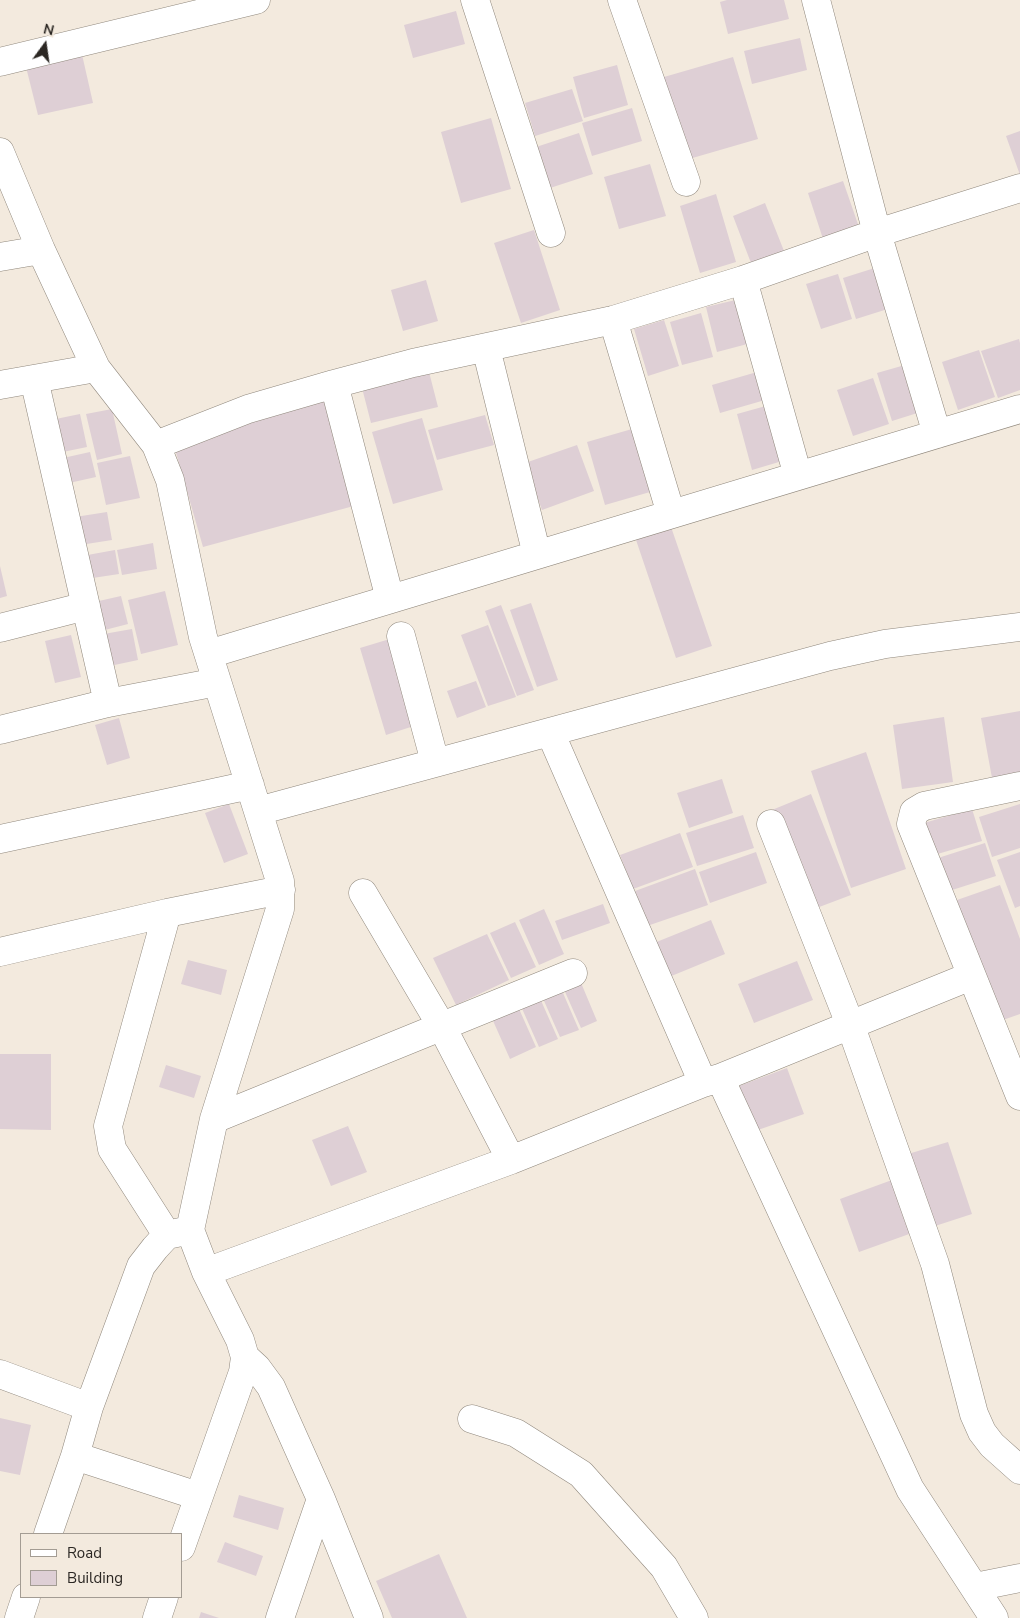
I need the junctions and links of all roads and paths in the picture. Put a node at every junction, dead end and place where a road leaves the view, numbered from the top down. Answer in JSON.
{"nodes":[{"id":1,"x":256,"y":0,"type":"edge"},
{"id":2,"x":475,"y":0,"type":"edge"},
{"id":3,"x":622,"y":0,"type":"edge"},
{"id":4,"x":816,"y":0,"type":"edge"},
{"id":5,"x":0,"y":62,"type":"edge"},
{"id":6,"x":0,"y":152,"type":"edge"},
{"id":7,"x":686,"y":182,"type":"dead end"},
{"id":8,"x":1020,"y":188,"type":"edge"},
{"id":9,"x":550,"y":233,"type":"dead end"},
{"id":10,"x":877,"y":233,"type":"junction"},
{"id":11,"x":41,"y":250,"type":"junction"},
{"id":12,"x":0,"y":257,"type":"edge"},
{"id":13,"x":743,"y":280,"type":"junction"},
{"id":14,"x":613,"y":320,"type":"junction"},
{"id":15,"x":486,"y":348,"type":"junction"},
{"id":16,"x":96,"y":368,"type":"junction"},
{"id":17,"x":34,"y":379,"type":"junction"},
{"id":18,"x":334,"y":384,"type":"junction"},
{"id":19,"x":0,"y":385,"type":"edge"},
{"id":20,"x":1020,"y":409,"type":"edge"},
{"id":21,"x":937,"y":434,"type":"junction"},
{"id":22,"x":156,"y":445,"type":"junction"},
{"id":23,"x":798,"y":476,"type":"junction"},
{"id":24,"x":672,"y":514,"type":"junction"},
{"id":25,"x":537,"y":555,"type":"junction"},
{"id":26,"x":390,"y":599,"type":"junction"},
{"id":27,"x":86,"y":606,"type":"junction"},
{"id":28,"x":1020,"y":627,"type":"edge"},
{"id":29,"x":0,"y":628,"type":"edge"},
{"id":30,"x":401,"y":636,"type":"dead end"},
{"id":31,"x":209,"y":654,"type":"junction"},
{"id":32,"x":217,"y":682,"type":"junction"},
{"id":33,"x":108,"y":703,"type":"junction"},
{"id":34,"x":0,"y":730,"type":"edge"},
{"id":35,"x":550,"y":732,"type":"junction"},
{"id":36,"x":435,"y":762,"type":"junction"},
{"id":37,"x":1020,"y":786,"type":"edge"},
{"id":38,"x":254,"y":798,"type":"junction"},
{"id":39,"x":771,"y":824,"type":"dead end"},
{"id":40,"x":0,"y":839,"type":"edge"},
{"id":41,"x":281,"y":890,"type":"junction"},
{"id":42,"x":363,"y":893,"type":"dead end"},
{"id":43,"x":167,"y":913,"type":"junction"},
{"id":44,"x":0,"y":952,"type":"edge"},
{"id":45,"x":573,"y":972,"type":"dead end"},
{"id":46,"x":971,"y":976,"type":"junction"},
{"id":47,"x":850,"y":1024,"type":"junction"},
{"id":48,"x":442,"y":1027,"type":"junction"},
{"id":49,"x":712,"y":1080,"type":"junction"},
{"id":50,"x":1020,"y":1096,"type":"edge"},
{"id":51,"x":214,"y":1119,"type":"junction"},
{"id":52,"x":511,"y":1160,"type":"junction"},
{"id":53,"x":179,"y":1233,"type":"junction"},
{"id":54,"x":206,"y":1272,"type":"junction"},
{"id":55,"x":245,"y":1357,"type":"junction"},
{"id":56,"x":0,"y":1374,"type":"edge"},
{"id":57,"x":90,"y":1406,"type":"junction"},
{"id":58,"x":472,"y":1419,"type":"dead end"},
{"id":59,"x":75,"y":1456,"type":"junction"},
{"id":60,"x":1020,"y":1470,"type":"edge"},
{"id":61,"x":198,"y":1496,"type":"junction"},
{"id":62,"x":321,"y":1499,"type":"junction"},
{"id":63,"x":48,"y":1533,"type":"edge"},
{"id":64,"x":182,"y":1544,"type":"edge"},
{"id":65,"x":1020,"y":1578,"type":"edge"},
{"id":66,"x":975,"y":1587,"type":"junction"},
{"id":67,"x":26,"y":1598,"type":"edge"},
{"id":68,"x":164,"y":1598,"type":"edge"},
{"id":69,"x":19,"y":1618,"type":"edge"},
{"id":70,"x":157,"y":1618,"type":"edge"},
{"id":71,"x":280,"y":1618,"type":"edge"},
{"id":72,"x":369,"y":1618,"type":"edge"},
{"id":73,"x":694,"y":1618,"type":"edge"},
{"id":74,"x":994,"y":1618,"type":"edge"}],
"edges":[{"from":1,"to":5,"type":"street"},
{"from":2,"to":9,"type":"street"},
{"from":3,"to":7,"type":"street"},
{"from":4,"to":10,"type":"street"},
{"from":6,"to":11,"type":"street"},
{"from":8,"to":10,"type":"street"},
{"from":10,"to":13,"type":"street"},
{"from":10,"to":21,"type":"street"},
{"from":11,"to":12,"type":"street"},
{"from":11,"to":16,"type":"street"},
{"from":13,"to":14,"type":"street"},
{"from":13,"to":23,"type":"street"},
{"from":14,"to":15,"type":"street"},
{"from":14,"to":24,"type":"street"},
{"from":15,"to":18,"type":"street"},
{"from":15,"to":25,"type":"street"},
{"from":16,"to":17,"type":"street"},
{"from":16,"to":22,"type":"street"},
{"from":17,"to":19,"type":"street"},
{"from":17,"to":27,"type":"street"},
{"from":18,"to":22,"type":"street"},
{"from":18,"to":26,"type":"street"},
{"from":20,"to":21,"type":"street"},
{"from":21,"to":23,"type":"street"},
{"from":22,"to":31,"type":"street"},
{"from":23,"to":24,"type":"street"},
{"from":24,"to":25,"type":"street"},
{"from":25,"to":26,"type":"street"},
{"from":26,"to":31,"type":"street"},
{"from":27,"to":29,"type":"street"},
{"from":27,"to":33,"type":"street"},
{"from":28,"to":35,"type":"street"},
{"from":30,"to":36,"type":"street"},
{"from":31,"to":32,"type":"street"},
{"from":32,"to":33,"type":"street"},
{"from":32,"to":38,"type":"street"},
{"from":33,"to":34,"type":"street"},
{"from":35,"to":36,"type":"street"},
{"from":35,"to":49,"type":"street"},
{"from":36,"to":38,"type":"street"},
{"from":37,"to":46,"type":"street"},
{"from":38,"to":40,"type":"street"},
{"from":38,"to":41,"type":"street"},
{"from":39,"to":47,"type":"street"},
{"from":41,"to":43,"type":"street"},
{"from":41,"to":51,"type":"street"},
{"from":42,"to":48,"type":"street"},
{"from":43,"to":44,"type":"street"},
{"from":43,"to":53,"type":"street"},
{"from":45,"to":48,"type":"street"},
{"from":46,"to":47,"type":"street"},
{"from":46,"to":50,"type":"street"},
{"from":47,"to":49,"type":"street"},
{"from":47,"to":60,"type":"street"},
{"from":48,"to":51,"type":"street"},
{"from":48,"to":52,"type":"street"},
{"from":49,"to":52,"type":"street"},
{"from":49,"to":66,"type":"street"},
{"from":51,"to":53,"type":"street"},
{"from":52,"to":54,"type":"street"},
{"from":53,"to":54,"type":"street"},
{"from":53,"to":57,"type":"street"},
{"from":54,"to":55,"type":"street"},
{"from":55,"to":61,"type":"street"},
{"from":55,"to":62,"type":"street"},
{"from":56,"to":57,"type":"street"},
{"from":57,"to":59,"type":"street"},
{"from":58,"to":73,"type":"street"},
{"from":59,"to":61,"type":"street"},
{"from":59,"to":63,"type":"street"},
{"from":61,"to":64,"type":"street"},
{"from":62,"to":71,"type":"street"},
{"from":62,"to":72,"type":"street"},
{"from":65,"to":66,"type":"street"},
{"from":66,"to":74,"type":"street"},
{"from":67,"to":69,"type":"street"},
{"from":68,"to":70,"type":"street"}]}
